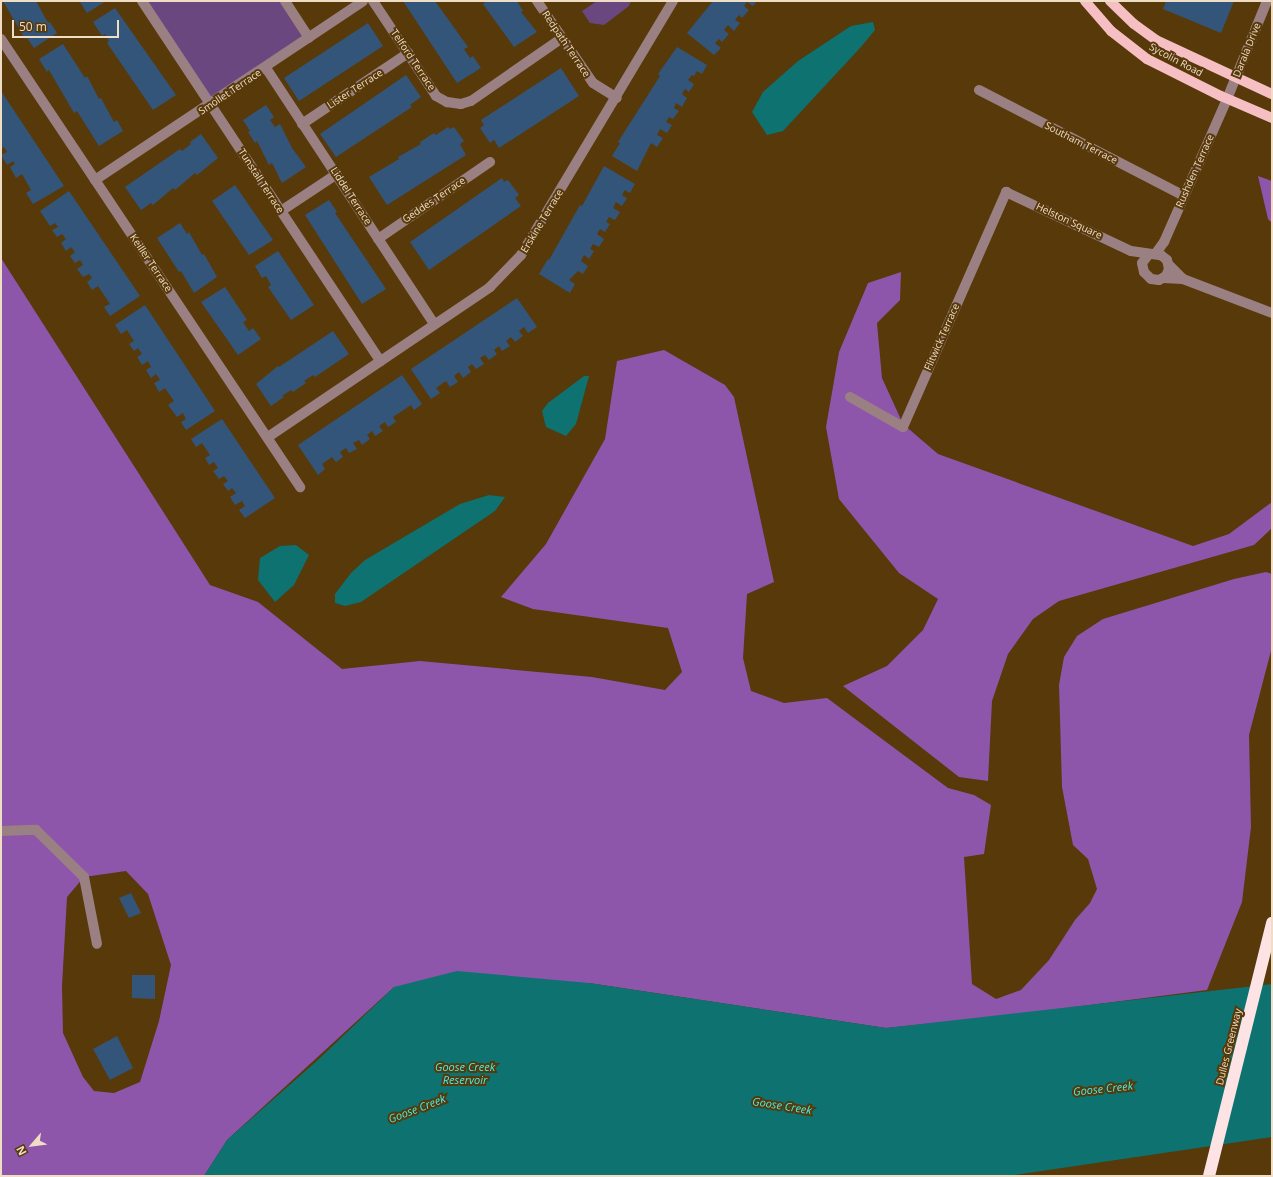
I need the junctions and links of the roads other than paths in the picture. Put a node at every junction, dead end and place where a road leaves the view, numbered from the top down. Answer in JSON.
{"nodes":[{"id":1,"x":142,"y":1,"type":"edge"},
{"id":2,"x":285,"y":1,"type":"edge"},
{"id":3,"x":363,"y":1,"type":"edge"},
{"id":4,"x":373,"y":1,"type":"edge"},
{"id":5,"x":537,"y":1,"type":"edge"},
{"id":6,"x":673,"y":1,"type":"edge"},
{"id":7,"x":1084,"y":1,"type":"edge"},
{"id":8,"x":1110,"y":1,"type":"edge"},
{"id":9,"x":1267,"y":1,"type":"edge"},
{"id":10,"x":309,"y":38,"type":"junction"},
{"id":11,"x":562,"y":38,"type":"junction"},
{"id":12,"x":1,"y":39,"type":"edge"},
{"id":13,"x":408,"y":54,"type":"junction"},
{"id":14,"x":266,"y":68,"type":"junction"},
{"id":15,"x":1236,"y":77,"type":"junction"},
{"id":16,"x":979,"y":90,"type":"dead end"},
{"id":17,"x":1272,"y":94,"type":"edge"},
{"id":18,"x":617,"y":98,"type":"junction"},
{"id":19,"x":1227,"y":99,"type":"junction"},
{"id":20,"x":211,"y":105,"type":"junction"},
{"id":21,"x":1272,"y":118,"type":"edge"},
{"id":22,"x":302,"y":124,"type":"junction"},
{"id":23,"x":490,"y":162,"type":"dead end"},
{"id":24,"x":337,"y":174,"type":"junction"},
{"id":25,"x":95,"y":180,"type":"junction"},
{"id":26,"x":1006,"y":192,"type":"joint"},
{"id":27,"x":1184,"y":196,"type":"junction"},
{"id":28,"x":281,"y":211,"type":"junction"},
{"id":29,"x":378,"y":238,"type":"junction"},
{"id":30,"x":1131,"y":251,"type":"junction"},
{"id":31,"x":1160,"y":257,"type":"junction"},
{"id":32,"x":1142,"y":263,"type":"junction"},
{"id":33,"x":1163,"y":278,"type":"junction"},
{"id":34,"x":1182,"y":279,"type":"junction"},
{"id":35,"x":1272,"y":313,"type":"edge"},
{"id":36,"x":434,"y":324,"type":"junction"},
{"id":37,"x":380,"y":361,"type":"junction"},
{"id":38,"x":850,"y":396,"type":"dead end"},
{"id":39,"x":268,"y":437,"type":"junction"},
{"id":40,"x":300,"y":486,"type":"dead end"},
{"id":41,"x":1,"y":831,"type":"edge"},
{"id":42,"x":1272,"y":923,"type":"edge"},
{"id":43,"x":97,"y":944,"type":"dead end"},
{"id":44,"x":1209,"y":1176,"type":"edge"}],
"edges":[{"from":1,"to":20,"type":"street","name":"Tunstall Terrace"},
{"from":2,"to":10,"type":"street"},
{"from":3,"to":10,"type":"street","name":"Smollet Terrace"},
{"from":4,"to":13,"type":"street","name":"Telford Terrace"},
{"from":5,"to":11,"type":"street","name":"Redpath Terrace"},
{"from":6,"to":18,"type":"street","name":"Erskine Terrace"},
{"from":7,"to":19,"type":"main road","name":"Sycolin Road"},
{"from":8,"to":15,"type":"main road","name":"Sycolin Road"},
{"from":9,"to":15,"type":"street","name":"Darala Drive"},
{"from":10,"to":14,"type":"street","name":"Smollet Terrace"},
{"from":11,"to":13,"type":"street","name":"Telford Terrace"},
{"from":11,"to":18,"type":"street","name":"Redpath Terrace"},
{"from":12,"to":25,"type":"street","name":"Keiller Terrace"},
{"from":13,"to":22,"type":"street","name":"Lister Terrace"},
{"from":14,"to":20,"type":"street","name":"Smollet Terrace"},
{"from":14,"to":22,"type":"street","name":"Liddel Terrace"},
{"from":15,"to":17,"type":"main road","name":"Sycolin Road"},
{"from":15,"to":19,"type":"street","name":"Darala Drive"},
{"from":16,"to":27,"type":"street","name":"Southam Terrace"},
{"from":18,"to":36,"type":"street","name":"Erskine Terrace"},
{"from":19,"to":21,"type":"main road","name":"Sycolin Road"},
{"from":19,"to":27,"type":"street","name":"Rushden Terrace"},
{"from":20,"to":25,"type":"street","name":"Smollet Terrace"},
{"from":20,"to":28,"type":"street","name":"Tunstall Terrace"},
{"from":22,"to":24,"type":"street","name":"Liddel Terrace"},
{"from":23,"to":29,"type":"street","name":"Geddes Terrace"},
{"from":24,"to":28,"type":"street"},
{"from":24,"to":29,"type":"street","name":"Liddel Terrace"},
{"from":25,"to":39,"type":"street","name":"Keiller Terrace"},
{"from":26,"to":30,"type":"street","name":"Helston Square"},
{"from":26,"to":38,"type":"street","name":"Flitwick Terrace"},
{"from":27,"to":31,"type":"street","name":"Rushden Terrace"},
{"from":28,"to":37,"type":"street","name":"Tunstall Terrace"},
{"from":29,"to":36,"type":"street","name":"Liddel Terrace"},
{"from":30,"to":31,"type":"street","name":"Helston Square"},
{"from":30,"to":32,"type":"street","name":"Helston Square"},
{"from":31,"to":32,"type":"street"},
{"from":31,"to":33,"type":"street"},
{"from":31,"to":34,"type":"street","name":"Helston Square"},
{"from":32,"to":33,"type":"street","name":"Helston Square"},
{"from":33,"to":34,"type":"street","name":"Helston Square"},
{"from":34,"to":35,"type":"street","name":"Helston Square"},
{"from":36,"to":37,"type":"street","name":"Erskine Terrace"},
{"from":37,"to":39,"type":"street","name":"Erskine Terrace"},
{"from":39,"to":40,"type":"street","name":"Keiller Terrace"},
{"from":41,"to":43,"type":"street"},
{"from":42,"to":44,"type":"highway","name":"Dulles Greenway"}]}
